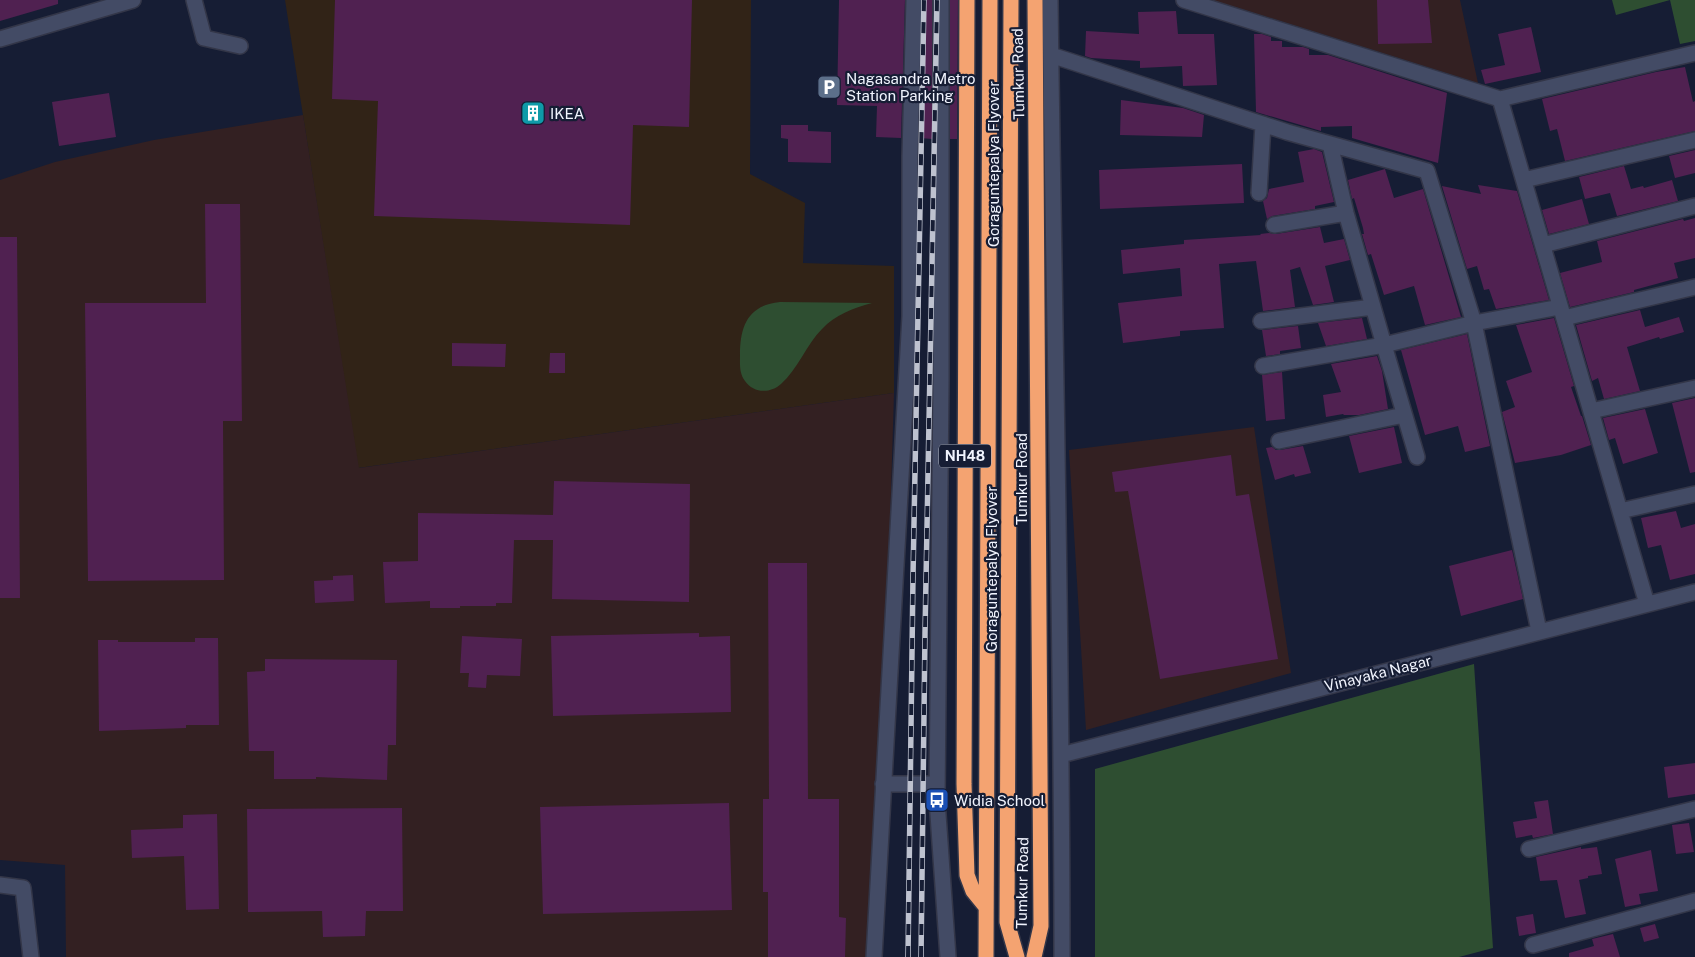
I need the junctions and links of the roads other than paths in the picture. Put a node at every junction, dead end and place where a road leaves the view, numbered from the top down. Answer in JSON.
{"nodes":[{"id":1,"x":133,"y":0,"type":"edge"},
{"id":2,"x":194,"y":0,"type":"edge"},
{"id":3,"x":914,"y":0,"type":"edge"},
{"id":4,"x":941,"y":0,"type":"edge"},
{"id":5,"x":967,"y":0,"type":"edge"},
{"id":6,"x":990,"y":0,"type":"edge"},
{"id":7,"x":1011,"y":0,"type":"edge"},
{"id":8,"x":1035,"y":0,"type":"edge"},
{"id":9,"x":1050,"y":0,"type":"edge"},
{"id":10,"x":1184,"y":0,"type":"edge"},
{"id":11,"x":0,"y":39,"type":"edge"},
{"id":12,"x":240,"y":46,"type":"dead end"},
{"id":13,"x":1695,"y":53,"type":"edge"},
{"id":14,"x":1051,"y":55,"type":"junction"},
{"id":15,"x":1500,"y":99,"type":"junction"},
{"id":16,"x":1263,"y":124,"type":"junction"},
{"id":17,"x":1695,"y":140,"type":"edge"},
{"id":18,"x":1330,"y":144,"type":"junction"},
{"id":19,"x":1524,"y":180,"type":"junction"},
{"id":20,"x":1259,"y":193,"type":"dead end"},
{"id":21,"x":1695,"y":206,"type":"edge"},
{"id":22,"x":1346,"y":213,"type":"junction"},
{"id":23,"x":1274,"y":225,"type":"dead end"},
{"id":24,"x":1543,"y":245,"type":"junction"},
{"id":25,"x":1695,"y":287,"type":"edge"},
{"id":26,"x":1373,"y":307,"type":"junction"},
{"id":27,"x":1562,"y":312,"type":"junction"},
{"id":28,"x":1261,"y":321,"type":"dead end"},
{"id":29,"x":1474,"y":323,"type":"junction"},
{"id":30,"x":1384,"y":345,"type":"junction"},
{"id":31,"x":1263,"y":366,"type":"dead end"},
{"id":32,"x":1695,"y":388,"type":"edge"},
{"id":33,"x":1591,"y":411,"type":"junction"},
{"id":34,"x":1404,"y":415,"type":"junction"},
{"id":35,"x":1279,"y":441,"type":"dead end"},
{"id":36,"x":1417,"y":457,"type":"dead end"},
{"id":37,"x":1695,"y":494,"type":"edge"},
{"id":38,"x":1620,"y":511,"type":"junction"},
{"id":39,"x":1695,"y":592,"type":"edge"},
{"id":40,"x":1647,"y":604,"type":"junction"},
{"id":41,"x":1539,"y":631,"type":"junction"},
{"id":42,"x":1061,"y":755,"type":"junction"},
{"id":43,"x":883,"y":784,"type":"junction"},
{"id":44,"x":937,"y":784,"type":"junction"},
{"id":45,"x":1695,"y":809,"type":"edge"},
{"id":46,"x":1529,"y":849,"type":"dead end"},
{"id":47,"x":0,"y":885,"type":"edge"},
{"id":48,"x":1695,"y":901,"type":"edge"},
{"id":49,"x":986,"y":907,"type":"junction"},
{"id":50,"x":1533,"y":945,"type":"dead end"},
{"id":51,"x":31,"y":957,"type":"edge"},
{"id":52,"x":874,"y":957,"type":"edge"},
{"id":53,"x":948,"y":957,"type":"edge"},
{"id":54,"x":986,"y":957,"type":"edge"},
{"id":55,"x":1017,"y":957,"type":"edge"},
{"id":56,"x":1034,"y":957,"type":"edge"},
{"id":57,"x":1062,"y":957,"type":"edge"}],
"edges":[{"from":1,"to":11,"type":"street"},
{"from":2,"to":12,"type":"street"},
{"from":3,"to":43,"type":"street"},
{"from":4,"to":44,"type":"street"},
{"from":5,"to":49,"type":"highway","number":"NH48"},
{"from":6,"to":49,"type":"highway","name":"Goraguntepalya Flyover"},
{"from":7,"to":55,"type":"highway","name":"Goraguntepalya Flyover"},
{"from":8,"to":56,"type":"highway","name":"Tumkur Road"},
{"from":9,"to":14,"type":"street"},
{"from":10,"to":15,"type":"street"},
{"from":13,"to":15,"type":"street"},
{"from":14,"to":16,"type":"street"},
{"from":14,"to":42,"type":"street"},
{"from":15,"to":19,"type":"street"},
{"from":16,"to":18,"type":"street"},
{"from":16,"to":20,"type":"street"},
{"from":17,"to":19,"type":"street"},
{"from":18,"to":22,"type":"street"},
{"from":18,"to":29,"type":"street"},
{"from":19,"to":24,"type":"street"},
{"from":21,"to":24,"type":"street"},
{"from":22,"to":23,"type":"street"},
{"from":22,"to":26,"type":"street"},
{"from":24,"to":27,"type":"street"},
{"from":25,"to":27,"type":"street"},
{"from":26,"to":28,"type":"street"},
{"from":26,"to":30,"type":"street"},
{"from":27,"to":29,"type":"street"},
{"from":27,"to":33,"type":"street"},
{"from":29,"to":30,"type":"street"},
{"from":29,"to":41,"type":"street"},
{"from":30,"to":31,"type":"street"},
{"from":30,"to":34,"type":"street"},
{"from":32,"to":33,"type":"street"},
{"from":33,"to":38,"type":"street"},
{"from":34,"to":35,"type":"street"},
{"from":34,"to":36,"type":"street"},
{"from":37,"to":38,"type":"street"},
{"from":38,"to":40,"type":"street"},
{"from":39,"to":40,"type":"street","name":"Vinayaka Nagar"},
{"from":40,"to":41,"type":"street","name":"Vinayaka Nagar"},
{"from":41,"to":42,"type":"street","name":"Vinayaka Nagar"},
{"from":42,"to":57,"type":"street"},
{"from":43,"to":44,"type":"street"},
{"from":43,"to":52,"type":"street"},
{"from":44,"to":53,"type":"street"},
{"from":45,"to":46,"type":"street"},
{"from":47,"to":51,"type":"street"},
{"from":48,"to":50,"type":"street"},
{"from":49,"to":54,"type":"highway","name":"Goraguntepalya Flyover"}]}
